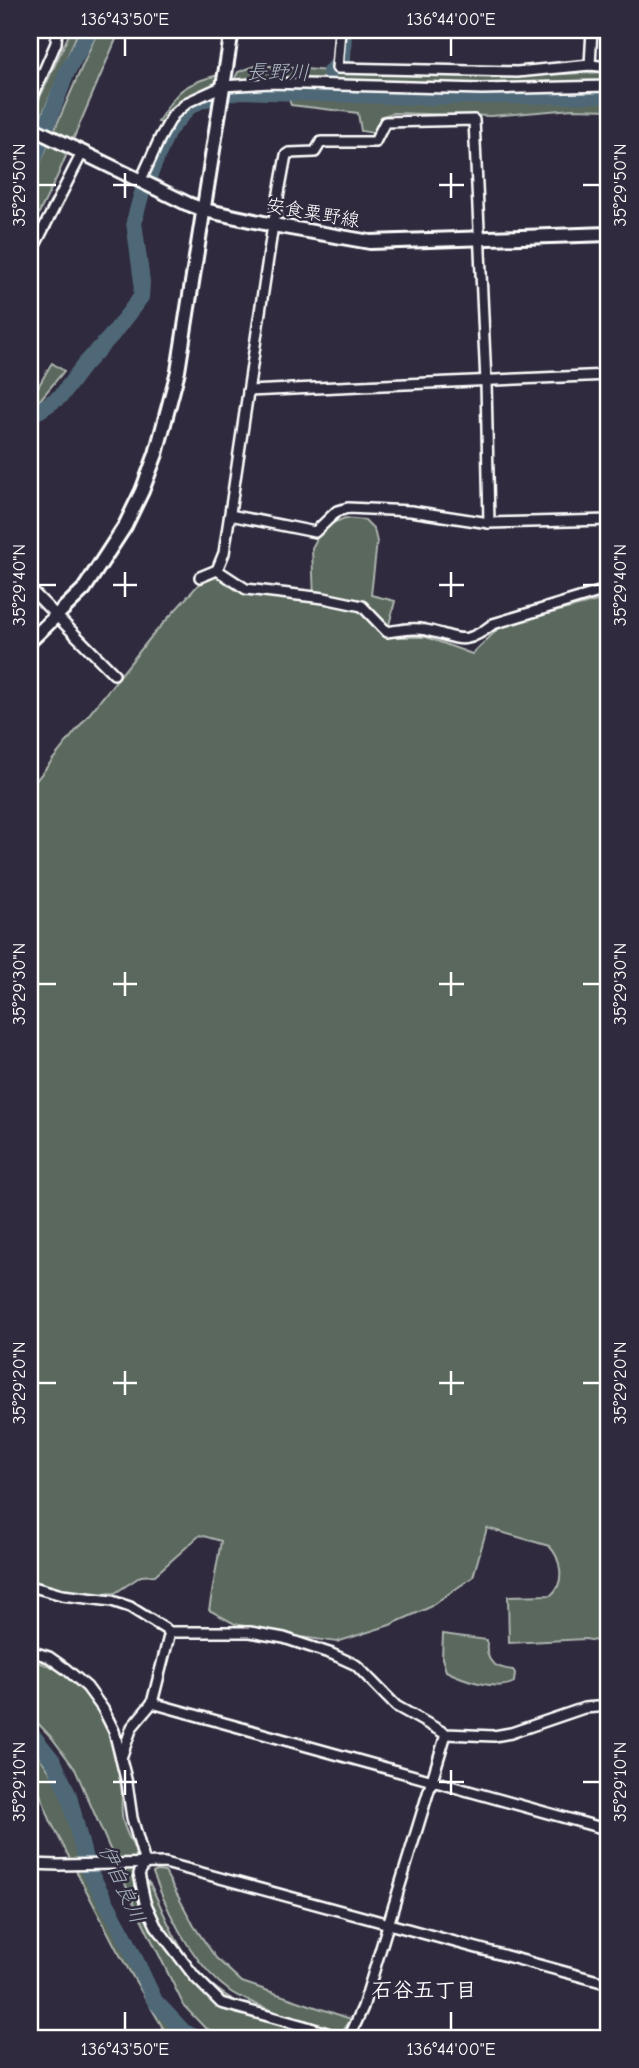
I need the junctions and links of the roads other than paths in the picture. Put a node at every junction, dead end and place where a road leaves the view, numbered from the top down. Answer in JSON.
{"nodes":[{"id":1,"x":57,"y":30,"type":"edge"},
{"id":2,"x":232,"y":30,"type":"edge"},
{"id":3,"x":340,"y":30,"type":"edge"},
{"id":4,"x":592,"y":30,"type":"edge"},
{"id":5,"x":590,"y":65,"type":"junction"},
{"id":6,"x":609,"y":67,"type":"edge"},
{"id":7,"x":609,"y":86,"type":"edge"},
{"id":8,"x":222,"y":88,"type":"junction"},
{"id":9,"x":30,"y":103,"type":"edge"},
{"id":10,"x":30,"y":127,"type":"edge"},
{"id":11,"x":78,"y":151,"type":"junction"},
{"id":12,"x":141,"y":182,"type":"junction"},
{"id":13,"x":204,"y":210,"type":"junction"},
{"id":14,"x":273,"y":226,"type":"junction"},
{"id":15,"x":609,"y":234,"type":"edge"},
{"id":16,"x":479,"y":239,"type":"junction"},
{"id":17,"x":30,"y":255,"type":"edge"},
{"id":18,"x":609,"y":375,"type":"edge"},
{"id":19,"x":486,"y":382,"type":"junction"},
{"id":20,"x":248,"y":391,"type":"junction"},
{"id":21,"x":230,"y":515,"type":"junction"},
{"id":22,"x":609,"y":520,"type":"edge"},
{"id":23,"x":489,"y":523,"type":"junction"},
{"id":24,"x":217,"y":570,"type":"junction"},
{"id":25,"x":200,"y":577,"type":"dead end"},
{"id":26,"x":30,"y":589,"type":"edge"},
{"id":27,"x":609,"y":589,"type":"edge"},
{"id":28,"x":57,"y":615,"type":"junction"},
{"id":29,"x":30,"y":641,"type":"edge"},
{"id":30,"x":114,"y":674,"type":"dead end"},
{"id":31,"x":30,"y":1586,"type":"edge"},
{"id":32,"x":170,"y":1632,"type":"junction"},
{"id":33,"x":30,"y":1651,"type":"edge"},
{"id":34,"x":152,"y":1703,"type":"junction"},
{"id":35,"x":609,"y":1706,"type":"edge"},
{"id":36,"x":446,"y":1734,"type":"junction"},
{"id":37,"x":120,"y":1759,"type":"junction"},
{"id":38,"x":430,"y":1780,"type":"junction"},
{"id":39,"x":609,"y":1830,"type":"edge"},
{"id":40,"x":141,"y":1863,"type":"junction"},
{"id":41,"x":30,"y":1864,"type":"edge"},
{"id":42,"x":387,"y":1924,"type":"junction"},
{"id":43,"x":609,"y":1984,"type":"edge"},
{"id":44,"x":343,"y":2038,"type":"edge"},
{"id":45,"x":349,"y":2038,"type":"edge"}],
"edges":[{"from":1,"to":9,"type":"street"},
{"from":2,"to":8,"type":"street"},
{"from":3,"to":5,"type":"street"},
{"from":4,"to":5,"type":"street"},
{"from":5,"to":6,"type":"street"},
{"from":7,"to":8,"type":"street"},
{"from":8,"to":12,"type":"street"},
{"from":8,"to":13,"type":"street"},
{"from":10,"to":11,"type":"street","name":"安食粟野線"},
{"from":11,"to":12,"type":"street","name":"安食粟野線"},
{"from":11,"to":17,"type":"street"},
{"from":12,"to":13,"type":"street","name":"安食粟野線"},
{"from":13,"to":14,"type":"street","name":"安食粟野線"},
{"from":13,"to":28,"type":"street"},
{"from":14,"to":16,"type":"street","name":"安食粟野線"},
{"from":14,"to":16,"type":"street"},
{"from":14,"to":20,"type":"street"},
{"from":15,"to":16,"type":"street","name":"安食粟野線"},
{"from":16,"to":19,"type":"street"},
{"from":18,"to":19,"type":"street"},
{"from":19,"to":20,"type":"street"},
{"from":19,"to":23,"type":"street"},
{"from":20,"to":21,"type":"street"},
{"from":21,"to":23,"type":"street"},
{"from":21,"to":24,"type":"street"},
{"from":22,"to":23,"type":"street"},
{"from":24,"to":25,"type":"street"},
{"from":24,"to":27,"type":"street"},
{"from":26,"to":28,"type":"street"},
{"from":28,"to":29,"type":"street"},
{"from":28,"to":30,"type":"street"},
{"from":31,"to":32,"type":"street"},
{"from":32,"to":34,"type":"street"},
{"from":32,"to":36,"type":"street"},
{"from":33,"to":37,"type":"street"},
{"from":34,"to":37,"type":"street"},
{"from":34,"to":38,"type":"street"},
{"from":35,"to":36,"type":"street"},
{"from":36,"to":38,"type":"street"},
{"from":37,"to":40,"type":"street"},
{"from":38,"to":39,"type":"street"},
{"from":38,"to":42,"type":"street"},
{"from":40,"to":41,"type":"street"},
{"from":40,"to":42,"type":"street"},
{"from":40,"to":44,"type":"street"},
{"from":42,"to":43,"type":"street"},
{"from":42,"to":45,"type":"street"}]}
